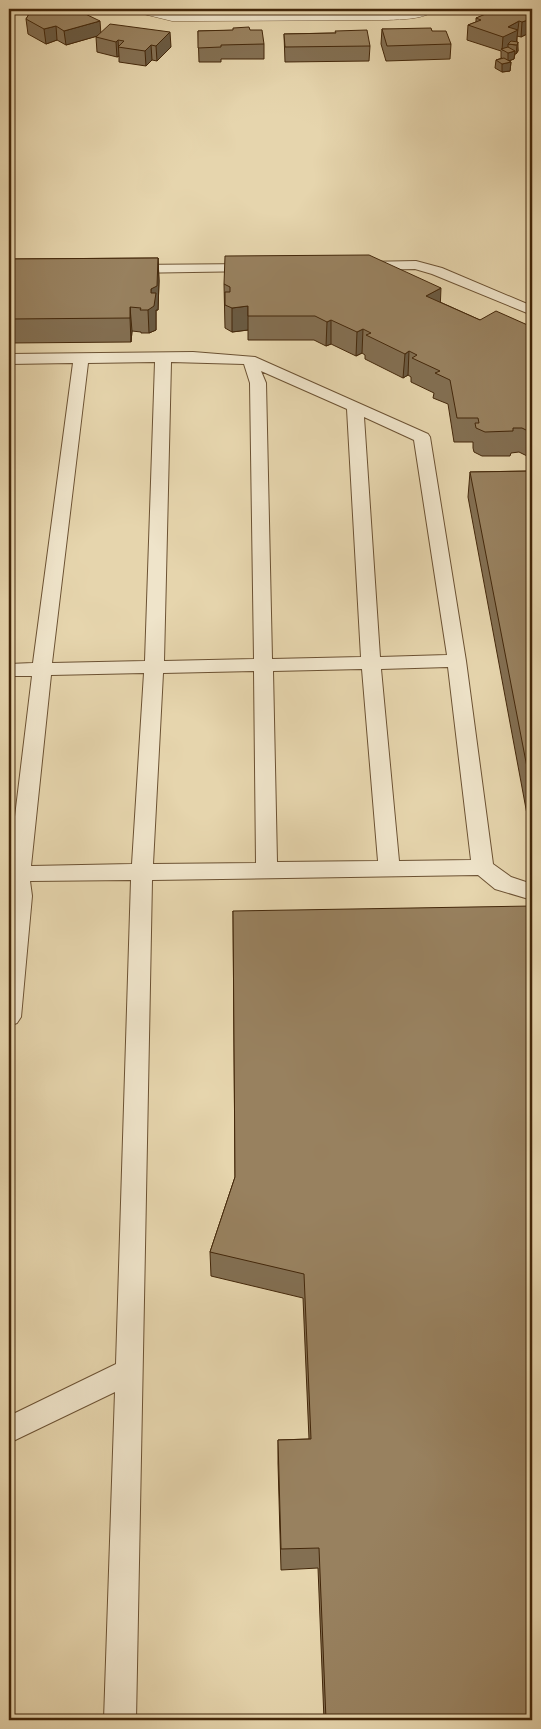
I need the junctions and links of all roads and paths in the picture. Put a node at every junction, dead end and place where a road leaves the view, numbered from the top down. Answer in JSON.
{"nodes":[{"id":1,"x":140,"y":9,"type":"edge"},
{"id":2,"x":428,"y":9,"type":"edge"},
{"id":3,"x":352,"y":12,"type":"edge"},
{"id":4,"x":351,"y":266,"type":"edge"},
{"id":5,"x":272,"y":268,"type":"edge"},
{"id":6,"x":116,"y":269,"type":"edge"},
{"id":7,"x":532,"y":312,"type":"edge"},
{"id":8,"x":163,"y":358,"type":"junction"},
{"id":9,"x":9,"y":359,"type":"edge"},
{"id":10,"x":81,"y":359,"type":"junction"},
{"id":11,"x":250,"y":360,"type":"junction"},
{"id":12,"x":355,"y":407,"type":"junction"},
{"id":13,"x":457,"y":661,"type":"junction"},
{"id":14,"x":370,"y":662,"type":"junction"},
{"id":15,"x":263,"y":665,"type":"junction"},
{"id":16,"x":154,"y":667,"type":"junction"},
{"id":17,"x":42,"y":669,"type":"junction"},
{"id":18,"x":9,"y":670,"type":"edge"},
{"id":19,"x":483,"y":867,"type":"junction"},
{"id":20,"x":389,"y":869,"type":"junction"},
{"id":21,"x":267,"y":870,"type":"junction"},
{"id":22,"x":142,"y":871,"type":"junction"},
{"id":23,"x":14,"y":874,"type":"edge"},
{"id":24,"x":532,"y":892,"type":"edge"},
{"id":25,"x":9,"y":1017,"type":"edge"},
{"id":26,"x":129,"y":1371,"type":"junction"},
{"id":27,"x":9,"y":1430,"type":"edge"},
{"id":28,"x":120,"y":1720,"type":"edge"}],
"edges":[{"from":1,"to":3,"type":"street"},
{"from":2,"to":3,"type":"street"},
{"from":4,"to":7,"type":"lane"},
{"from":5,"to":6,"type":"lane"},
{"from":8,"to":10,"type":"lane"},
{"from":8,"to":11,"type":"lane"},
{"from":8,"to":16,"type":"lane"},
{"from":9,"to":10,"type":"lane"},
{"from":10,"to":17,"type":"lane"},
{"from":11,"to":12,"type":"lane"},
{"from":11,"to":15,"type":"lane"},
{"from":12,"to":13,"type":"lane"},
{"from":12,"to":14,"type":"lane"},
{"from":13,"to":14,"type":"lane"},
{"from":13,"to":19,"type":"lane"},
{"from":14,"to":15,"type":"lane"},
{"from":14,"to":20,"type":"lane"},
{"from":15,"to":16,"type":"lane"},
{"from":15,"to":21,"type":"lane"},
{"from":16,"to":17,"type":"lane"},
{"from":16,"to":22,"type":"lane"},
{"from":17,"to":18,"type":"lane"},
{"from":17,"to":23,"type":"lane"},
{"from":19,"to":20,"type":"lane"},
{"from":19,"to":24,"type":"lane"},
{"from":20,"to":21,"type":"lane"},
{"from":21,"to":22,"type":"lane"},
{"from":22,"to":23,"type":"lane"},
{"from":22,"to":26,"type":"lane"},
{"from":23,"to":25,"type":"lane"},
{"from":26,"to":27,"type":"lane"},
{"from":26,"to":28,"type":"lane"}]}
